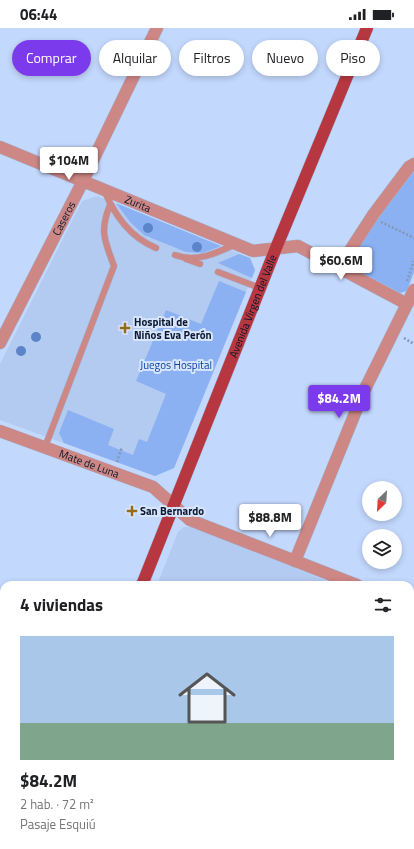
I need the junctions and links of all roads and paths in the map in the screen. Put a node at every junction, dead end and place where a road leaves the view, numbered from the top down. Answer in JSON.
{"nodes":[{"id":1,"x":157,"y":28,"type":"edge"},
{"id":2,"x":367,"y":28,"type":"edge"},
{"id":3,"x":0,"y":147,"type":"edge"},
{"id":4,"x":414,"y":164,"type":"edge"},
{"id":5,"x":83,"y":181,"type":"junction"},
{"id":6,"x":104,"y":190,"type":"junction"},
{"id":7,"x":110,"y":205,"type":"junction"},
{"id":8,"x":379,"y":217,"type":"junction"},
{"id":9,"x":376,"y":227,"type":"dead end"},
{"id":10,"x":414,"y":238,"type":"edge"},
{"id":11,"x":236,"y":244,"type":"junction"},
{"id":12,"x":156,"y":248,"type":"dead end"},
{"id":13,"x":276,"y":248,"type":"junction"},
{"id":14,"x":175,"y":255,"type":"dead end"},
{"id":15,"x":185,"y":259,"type":"junction"},
{"id":16,"x":414,"y":261,"type":"edge"},
{"id":17,"x":200,"y":264,"type":"dead end"},
{"id":18,"x":340,"y":266,"type":"junction"},
{"id":19,"x":218,"y":272,"type":"dead end"},
{"id":20,"x":410,"y":286,"type":"edge"},
{"id":21,"x":260,"y":288,"type":"junction"},
{"id":22,"x":407,"y":304,"type":"junction"},
{"id":23,"x":0,"y":343,"type":"edge"},
{"id":24,"x":0,"y":431,"type":"edge"},
{"id":25,"x":44,"y":447,"type":"junction"},
{"id":26,"x":174,"y":505,"type":"junction"},
{"id":27,"x":295,"y":561,"type":"junction"},
{"id":28,"x":144,"y":581,"type":"edge"},
{"id":29,"x":347,"y":581,"type":"edge"}],
"edges":[{"from":1,"to":5,"type":"street","name":"Caseros"},
{"from":2,"to":13,"type":"main road","name":"Avenida Virgen del Valle"},
{"from":3,"to":5,"type":"street","name":"Zurita"},
{"from":4,"to":8,"type":"street"},
{"from":5,"to":6,"type":"street","name":"Zurita"},
{"from":5,"to":23,"type":"street","name":"Caseros"},
{"from":6,"to":7,"type":"lane"},
{"from":6,"to":11,"type":"street","name":"Zurita"},
{"from":7,"to":12,"type":"lane"},
{"from":7,"to":25,"type":"lane"},
{"from":8,"to":9,"type":"path"},
{"from":8,"to":10,"type":"path"},
{"from":8,"to":18,"type":"street"},
{"from":11,"to":13,"type":"street","name":"Zurita"},
{"from":11,"to":15,"type":"lane"},
{"from":13,"to":18,"type":"street","name":"Zurita"},
{"from":13,"to":21,"type":"main road","name":"Avenida Virgen del Valle"},
{"from":14,"to":15,"type":"lane"},
{"from":15,"to":17,"type":"lane"},
{"from":16,"to":20,"type":"path"},
{"from":18,"to":22,"type":"street","name":"Zurita"},
{"from":19,"to":21,"type":"lane"},
{"from":20,"to":22,"type":"street"},
{"from":21,"to":26,"type":"main road","name":"Avenida Virgen del Valle"},
{"from":22,"to":27,"type":"street"},
{"from":24,"to":25,"type":"street","name":"Mate de Luna"},
{"from":25,"to":26,"type":"street","name":"Mate de Luna"},
{"from":26,"to":27,"type":"street","name":"Mate de Luna"},
{"from":26,"to":28,"type":"main road","name":"Avenida Virgen del Valle"},
{"from":27,"to":29,"type":"street","name":"Mate de Luna"}]}
